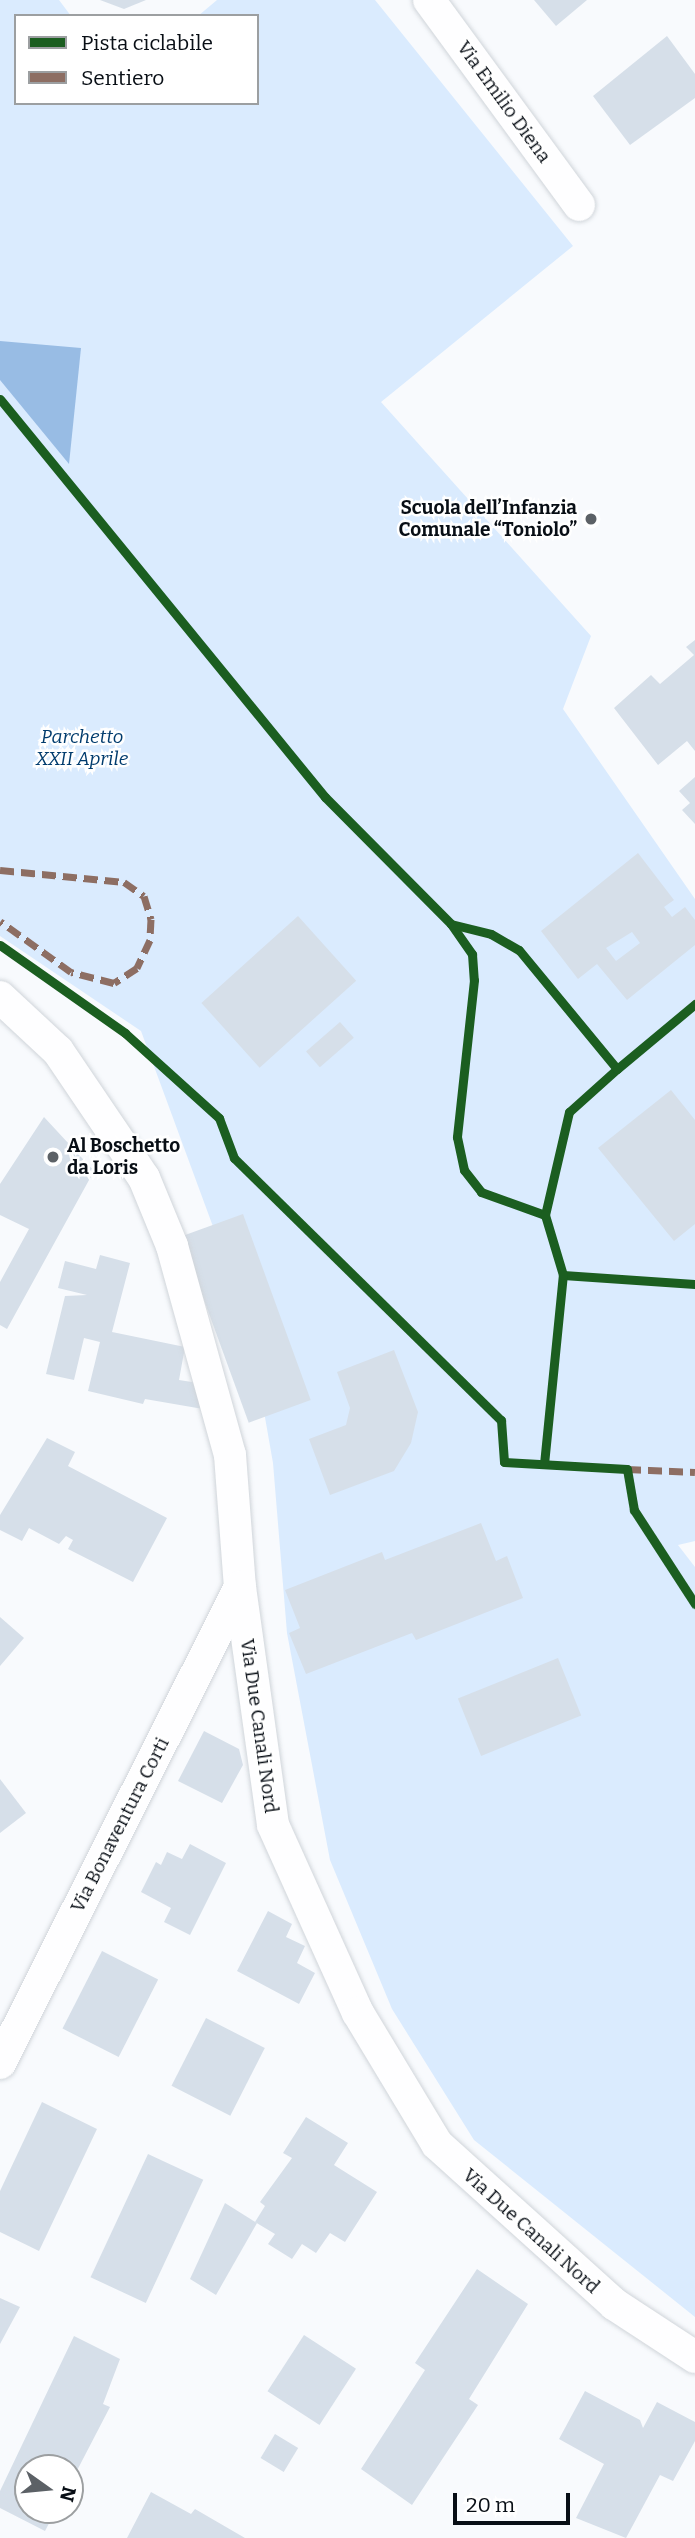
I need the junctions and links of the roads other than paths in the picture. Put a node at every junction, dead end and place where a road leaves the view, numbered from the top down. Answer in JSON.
{"nodes":[{"id":1,"x":429,"y":0,"type":"edge"},
{"id":2,"x":579,"y":205,"type":"dead end"},
{"id":3,"x":0,"y":998,"type":"edge"},
{"id":4,"x":240,"y":1587,"type":"junction"},
{"id":5,"x":0,"y":2063,"type":"edge"},
{"id":6,"x":695,"y":2357,"type":"edge"}],
"edges":[{"from":1,"to":2,"type":"street","name":"Via Emilio Diena"},
{"from":3,"to":4,"type":"street","name":"Via Due Canali Nord"},
{"from":4,"to":5,"type":"street","name":"Via Bonaventura Corti"},
{"from":4,"to":6,"type":"street","name":"Via Due Canali Nord"}]}
